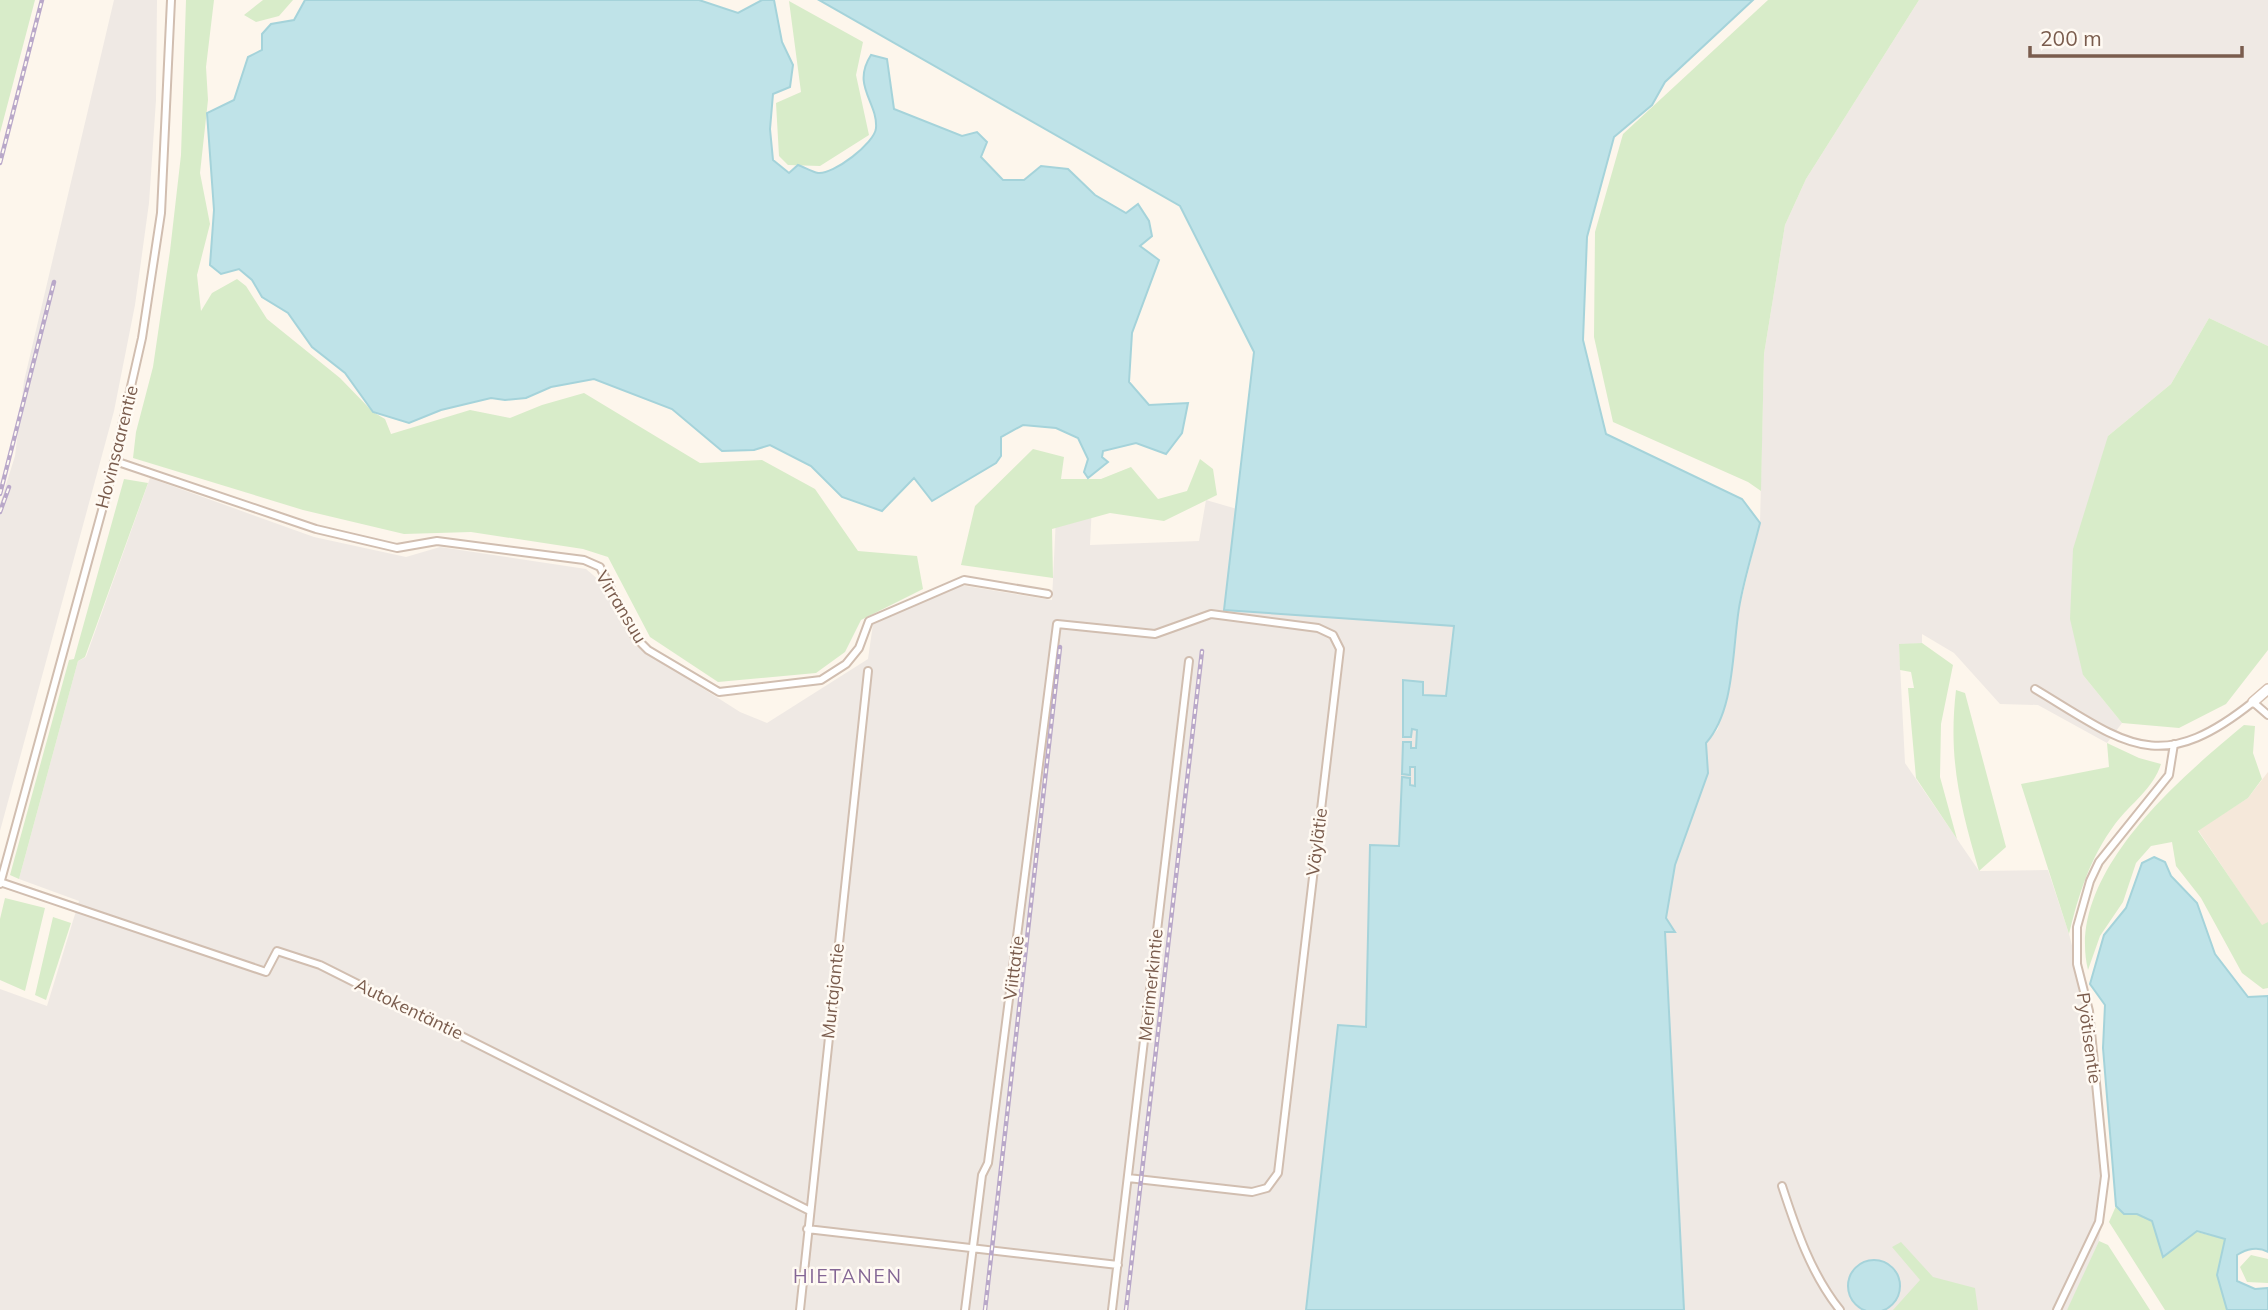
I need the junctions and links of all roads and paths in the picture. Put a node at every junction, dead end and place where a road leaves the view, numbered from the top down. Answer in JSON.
{"nodes":[{"id":1,"x":171,"y":0,"type":"edge"},
{"id":2,"x":115,"y":461,"type":"junction"},
{"id":3,"x":1048,"y":594,"type":"dead end"},
{"id":4,"x":1057,"y":624,"type":"joint"},
{"id":5,"x":1189,"y":661,"type":"dead end"},
{"id":6,"x":868,"y":671,"type":"dead end"},
{"id":7,"x":2035,"y":689,"type":"dead end"},
{"id":8,"x":2268,"y":689,"type":"edge"},
{"id":9,"x":2253,"y":702,"type":"junction"},
{"id":10,"x":2268,"y":715,"type":"edge"},
{"id":11,"x":2174,"y":744,"type":"junction"},
{"id":12,"x":0,"y":883,"type":"edge"},
{"id":13,"x":1128,"y":1178,"type":"junction"},
{"id":14,"x":1782,"y":1186,"type":"dead end"},
{"id":15,"x":810,"y":1211,"type":"junction"},
{"id":16,"x":807,"y":1229,"type":"junction"},
{"id":17,"x":973,"y":1248,"type":"junction"},
{"id":18,"x":1118,"y":1265,"type":"junction"},
{"id":19,"x":800,"y":1310,"type":"edge"},
{"id":20,"x":965,"y":1310,"type":"edge"},
{"id":21,"x":1112,"y":1310,"type":"edge"},
{"id":22,"x":1840,"y":1310,"type":"edge"},
{"id":23,"x":2057,"y":1310,"type":"edge"}],
"edges":[{"from":1,"to":2,"type":"street","name":"Hovinsaarentie"},
{"from":2,"to":3,"type":"street","name":"Virransuu"},
{"from":2,"to":12,"type":"street","name":"Hovinsaarentie"},
{"from":4,"to":13,"type":"street","name":"Väylätie"},
{"from":4,"to":17,"type":"street","name":"Viittatie"},
{"from":5,"to":13,"type":"street","name":"Merimerkintie"},
{"from":6,"to":15,"type":"street","name":"Murtajantie"},
{"from":7,"to":11,"type":"street"},
{"from":8,"to":9,"type":"street"},
{"from":9,"to":10,"type":"street"},
{"from":9,"to":11,"type":"street"},
{"from":11,"to":23,"type":"street","name":"Pyötisentie"},
{"from":12,"to":15,"type":"street","name":"Autokentäntie"},
{"from":13,"to":18,"type":"street","name":"Merimerkintie"},
{"from":14,"to":22,"type":"street"},
{"from":15,"to":16,"type":"street","name":"Murtajantie"},
{"from":16,"to":17,"type":"street"},
{"from":16,"to":19,"type":"street","name":"Murtajantie"},
{"from":17,"to":18,"type":"street"},
{"from":17,"to":20,"type":"street","name":"Viittatie"},
{"from":18,"to":21,"type":"street","name":"Merimerkintie"}]}
